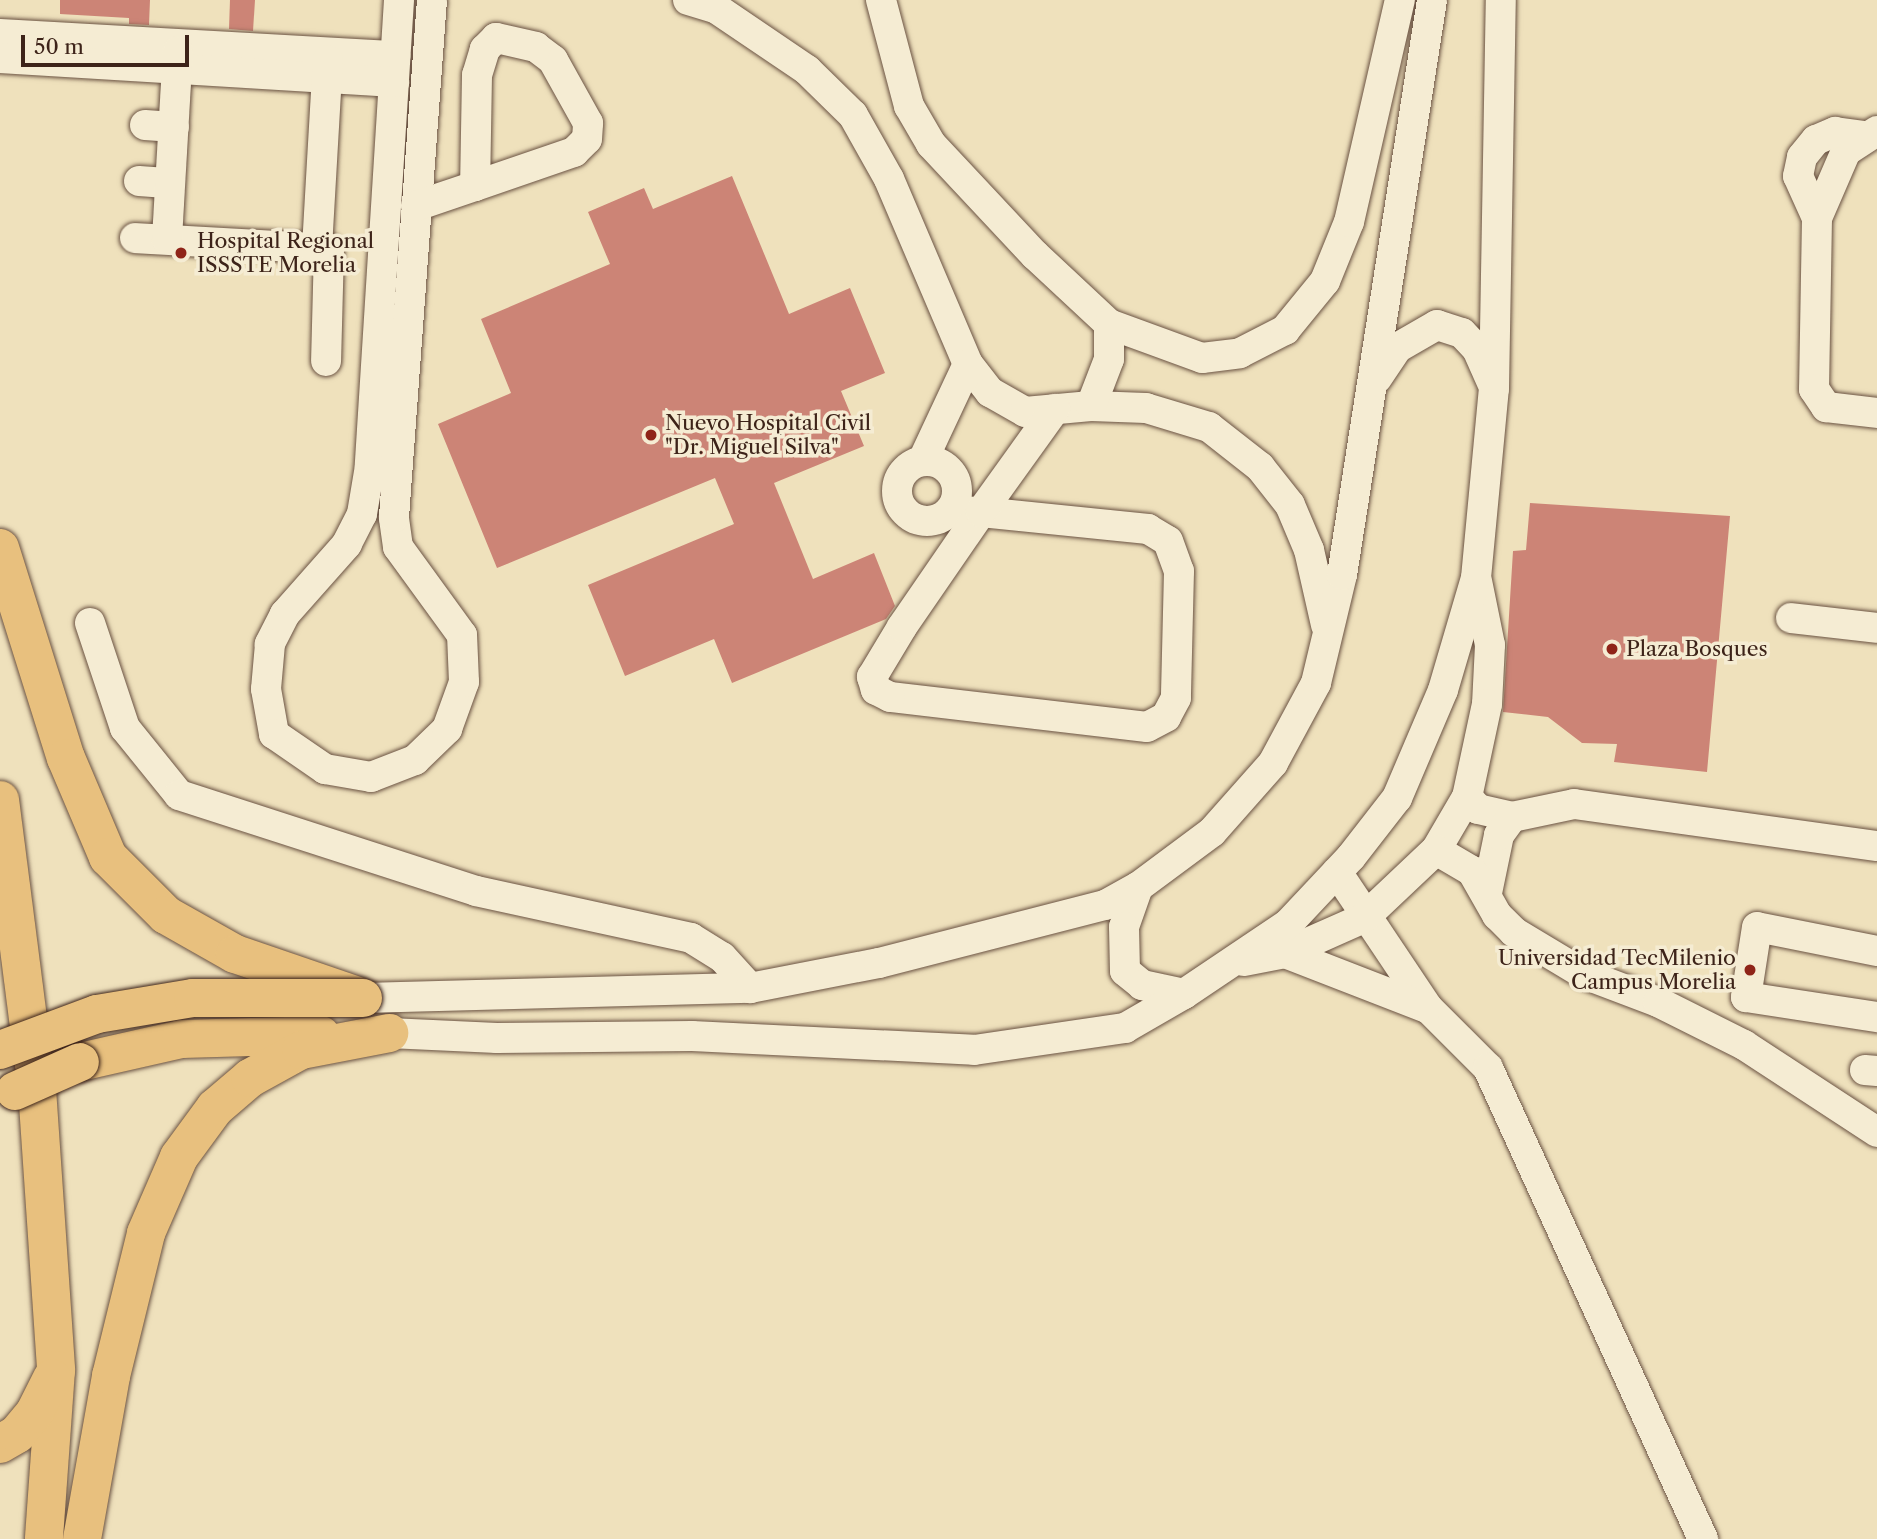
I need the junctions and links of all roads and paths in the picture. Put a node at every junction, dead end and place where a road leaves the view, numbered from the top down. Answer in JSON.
{"nodes":[{"id":1,"x":399,"y":0,"type":"edge"},
{"id":2,"x":432,"y":0,"type":"edge"},
{"id":3,"x":688,"y":0,"type":"edge"},
{"id":4,"x":1400,"y":0,"type":"edge"},
{"id":5,"x":1432,"y":0,"type":"edge"},
{"id":6,"x":1501,"y":0,"type":"edge"},
{"id":7,"x":715,"y":4,"type":"edge"},
{"id":8,"x":886,"y":5,"type":"edge"},
{"id":9,"x":0,"y":34,"type":"edge"},
{"id":10,"x":50,"y":50,"type":"junction"},
{"id":11,"x":177,"y":57,"type":"junction"},
{"id":12,"x":0,"y":58,"type":"edge"},
{"id":13,"x":328,"y":66,"type":"junction"},
{"id":14,"x":395,"y":69,"type":"junction"},
{"id":15,"x":1870,"y":133,"type":"edge"},
{"id":16,"x":139,"y":181,"type":"dead end"},
{"id":17,"x":170,"y":183,"type":"junction"},
{"id":18,"x":475,"y":186,"type":"junction"},
{"id":19,"x":416,"y":206,"type":"junction"},
{"id":20,"x":135,"y":238,"type":"dead end"},
{"id":21,"x":167,"y":239,"type":"junction"},
{"id":22,"x":317,"y":248,"type":"junction"},
{"id":23,"x":1109,"y":324,"type":"junction"},
{"id":24,"x":326,"y":361,"type":"dead end"},
{"id":25,"x":968,"y":364,"type":"junction"},
{"id":26,"x":1374,"y":382,"type":"junction"},
{"id":27,"x":1494,"y":389,"type":"junction"},
{"id":28,"x":1091,"y":406,"type":"junction"},
{"id":29,"x":1055,"y":409,"type":"junction"},
{"id":30,"x":1877,"y":413,"type":"edge"},
{"id":31,"x":923,"y":460,"type":"junction"},
{"id":32,"x":981,"y":512,"type":"junction"},
{"id":33,"x":941,"y":516,"type":"junction"},
{"id":34,"x":0,"y":548,"type":"edge"},
{"id":35,"x":953,"y":555,"type":"junction"},
{"id":36,"x":1476,"y":578,"type":"junction"},
{"id":37,"x":1791,"y":618,"type":"dead end"},
{"id":38,"x":90,"y":623,"type":"dead end"},
{"id":39,"x":1877,"y":628,"type":"edge"},
{"id":40,"x":1328,"y":637,"type":"junction"},
{"id":41,"x":1467,"y":797,"type":"junction"},
{"id":42,"x":0,"y":800,"type":"edge"},
{"id":43,"x":1512,"y":817,"type":"junction"},
{"id":44,"x":1877,"y":846,"type":"edge"},
{"id":45,"x":1436,"y":850,"type":"junction"},
{"id":46,"x":1337,"y":872,"type":"junction"},
{"id":47,"x":1138,"y":887,"type":"junction"},
{"id":48,"x":1486,"y":893,"type":"junction"},
{"id":49,"x":1364,"y":918,"type":"junction"},
{"id":50,"x":1877,"y":951,"type":"edge"},
{"id":51,"x":1285,"y":953,"type":"junction"},
{"id":52,"x":1230,"y":964,"type":"junction"},
{"id":53,"x":750,"y":988,"type":"junction"},
{"id":54,"x":1184,"y":994,"type":"junction"},
{"id":55,"x":363,"y":998,"type":"junction"},
{"id":56,"x":1427,"y":1008,"type":"junction"},
{"id":57,"x":1877,"y":1017,"type":"edge"},
{"id":58,"x":389,"y":1033,"type":"junction"},
{"id":59,"x":0,"y":1050,"type":"edge"},
{"id":60,"x":8,"y":1095,"type":"edge"},
{"id":61,"x":1877,"y":1132,"type":"edge"},
{"id":62,"x":56,"y":1370,"type":"junction"},
{"id":63,"x":0,"y":1444,"type":"edge"},
{"id":64,"x":44,"y":1539,"type":"edge"},
{"id":65,"x":82,"y":1539,"type":"edge"},
{"id":66,"x":1703,"y":1539,"type":"edge"}],
"edges":[{"from":1,"to":14,"type":"street"},
{"from":2,"to":19,"type":"street"},
{"from":3,"to":7,"type":"street"},
{"from":4,"to":23,"type":"street"},
{"from":5,"to":26,"type":"street"},
{"from":6,"to":27,"type":"street"},
{"from":7,"to":25,"type":"street"},
{"from":8,"to":23,"type":"street"},
{"from":9,"to":10,"type":"street"},
{"from":10,"to":11,"type":"street"},
{"from":10,"to":12,"type":"street"},
{"from":11,"to":13,"type":"street"},
{"from":11,"to":17,"type":"street"},
{"from":13,"to":14,"type":"street"},
{"from":13,"to":22,"type":"street"},
{"from":14,"to":19,"type":"street"},
{"from":15,"to":30,"type":"street"},
{"from":16,"to":17,"type":"street"},
{"from":17,"to":21,"type":"street"},
{"from":18,"to":18,"type":"street"},
{"from":18,"to":19,"type":"street"},
{"from":20,"to":21,"type":"street"},
{"from":21,"to":22,"type":"street"},
{"from":22,"to":24,"type":"street"},
{"from":23,"to":28,"type":"street"},
{"from":25,"to":29,"type":"street"},
{"from":25,"to":31,"type":"street"},
{"from":26,"to":27,"type":"street"},
{"from":26,"to":40,"type":"street"},
{"from":27,"to":36,"type":"street"},
{"from":28,"to":29,"type":"street"},
{"from":28,"to":40,"type":"street"},
{"from":29,"to":32,"type":"street"},
{"from":31,"to":33,"type":"street"},
{"from":31,"to":33,"type":"street"},
{"from":32,"to":33,"type":"street"},
{"from":32,"to":35,"type":"street"},
{"from":32,"to":35,"type":"street"},
{"from":33,"to":35,"type":"street"},
{"from":34,"to":55,"type":"highway"},
{"from":36,"to":41,"type":"street"},
{"from":36,"to":46,"type":"street"},
{"from":37,"to":39,"type":"street"},
{"from":38,"to":53,"type":"street"},
{"from":40,"to":47,"type":"street"},
{"from":41,"to":43,"type":"street"},
{"from":41,"to":45,"type":"street"},
{"from":42,"to":62,"type":"highway"},
{"from":43,"to":44,"type":"street"},
{"from":43,"to":48,"type":"street"},
{"from":45,"to":48,"type":"street"},
{"from":45,"to":49,"type":"street"},
{"from":46,"to":49,"type":"street"},
{"from":46,"to":52,"type":"street"},
{"from":47,"to":53,"type":"street"},
{"from":47,"to":54,"type":"street"},
{"from":48,"to":61,"type":"street"},
{"from":49,"to":51,"type":"street"},
{"from":49,"to":56,"type":"street"},
{"from":50,"to":57,"type":"street"},
{"from":51,"to":52,"type":"street"},
{"from":51,"to":56,"type":"street"},
{"from":52,"to":54,"type":"street"},
{"from":53,"to":55,"type":"street"},
{"from":54,"to":58,"type":"street"},
{"from":55,"to":59,"type":"highway","bridge":true},
{"from":56,"to":66,"type":"street"},
{"from":58,"to":60,"type":"highway","bridge":true},
{"from":58,"to":65,"type":"highway"},
{"from":62,"to":63,"type":"highway"},
{"from":62,"to":64,"type":"highway"}]}
